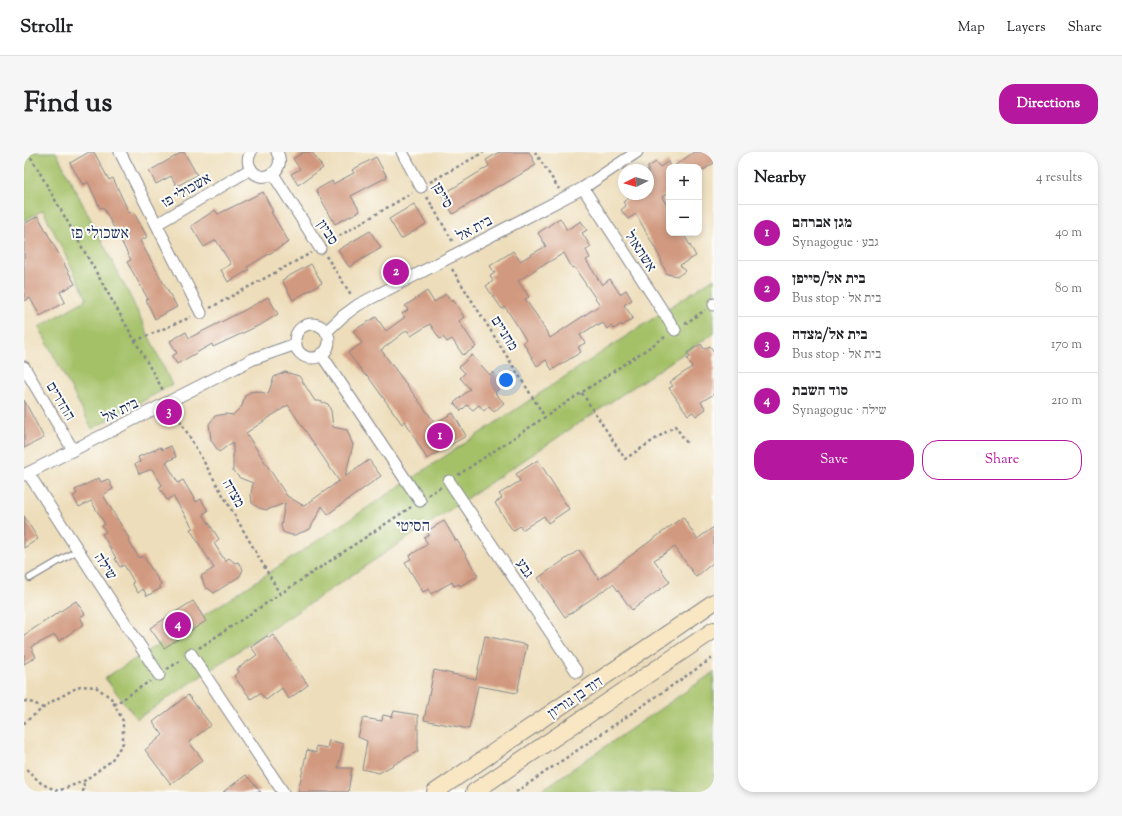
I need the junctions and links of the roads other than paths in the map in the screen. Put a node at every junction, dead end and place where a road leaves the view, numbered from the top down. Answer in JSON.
{"nodes":[{"id":1,"x":120,"y":152,"type":"edge"},
{"id":2,"x":251,"y":152,"type":"edge"},
{"id":3,"x":277,"y":152,"type":"edge"},
{"id":4,"x":402,"y":152,"type":"edge"},
{"id":5,"x":637,"y":152,"type":"edge"},
{"id":6,"x":251,"y":169,"type":"junction"},
{"id":7,"x":273,"y":174,"type":"junction"},
{"id":8,"x":421,"y":188,"type":"road end"},
{"id":9,"x":583,"y":188,"type":"junction"},
{"id":10,"x":157,"y":224,"type":"junction"},
{"id":11,"x":320,"y":248,"type":"road end"},
{"id":12,"x":201,"y":313,"type":"road end"},
{"id":13,"x":675,"y":330,"type":"dead end"},
{"id":14,"x":326,"y":332,"type":"junction"},
{"id":15,"x":296,"y":344,"type":"junction"},
{"id":16,"x":321,"y":354,"type":"junction"},
{"id":17,"x":24,"y":367,"type":"edge"},
{"id":18,"x":73,"y":450,"type":"junction"},
{"id":19,"x":26,"y":474,"type":"edge"},
{"id":20,"x":449,"y":481,"type":"dead end"},
{"id":21,"x":420,"y":501,"type":"dead end"},
{"id":22,"x":78,"y":550,"type":"junction"},
{"id":23,"x":30,"y":578,"type":"dead end"},
{"id":24,"x":714,"y":602,"type":"edge"},
{"id":25,"x":714,"y":630,"type":"edge"},
{"id":26,"x":191,"y":654,"type":"dead end"},
{"id":27,"x":577,"y":672,"type":"dead end"},
{"id":28,"x":159,"y":675,"type":"dead end"},
{"id":29,"x":283,"y":792,"type":"edge"},
{"id":30,"x":435,"y":792,"type":"edge"},
{"id":31,"x":474,"y":792,"type":"edge"}],
"edges":[{"from":1,"to":10,"type":"street"},
{"from":2,"to":6,"type":"street"},
{"from":3,"to":7,"type":"street"},
{"from":4,"to":8,"type":"street","name":"סייפן"},
{"from":5,"to":9,"type":"street","name":"בית אל"},
{"from":6,"to":7,"type":"street"},
{"from":6,"to":10,"type":"street","name":"אשכולי פז"},
{"from":7,"to":11,"type":"street","name":"סביון"},
{"from":9,"to":13,"type":"street","name":"אשתאול"},
{"from":9,"to":14,"type":"street","name":"בית אל"},
{"from":10,"to":12,"type":"street"},
{"from":14,"to":15,"type":"street"},
{"from":14,"to":16,"type":"street"},
{"from":15,"to":16,"type":"street"},
{"from":15,"to":18,"type":"street","name":"בית אל"},
{"from":16,"to":21,"type":"street"},
{"from":17,"to":18,"type":"street","name":"ההדרים"},
{"from":18,"to":19,"type":"street","name":"בית אל"},
{"from":19,"to":22,"type":"street","name":"שילה"},
{"from":20,"to":27,"type":"street","name":"גבע"},
{"from":22,"to":23,"type":"lane"},
{"from":22,"to":28,"type":"street","name":"שילה"},
{"from":24,"to":30,"type":"main road","name":"דוד בן גוריון"},
{"from":25,"to":31,"type":"main road","name":"דוד בן גוריון"},
{"from":26,"to":29,"type":"street"}]}
